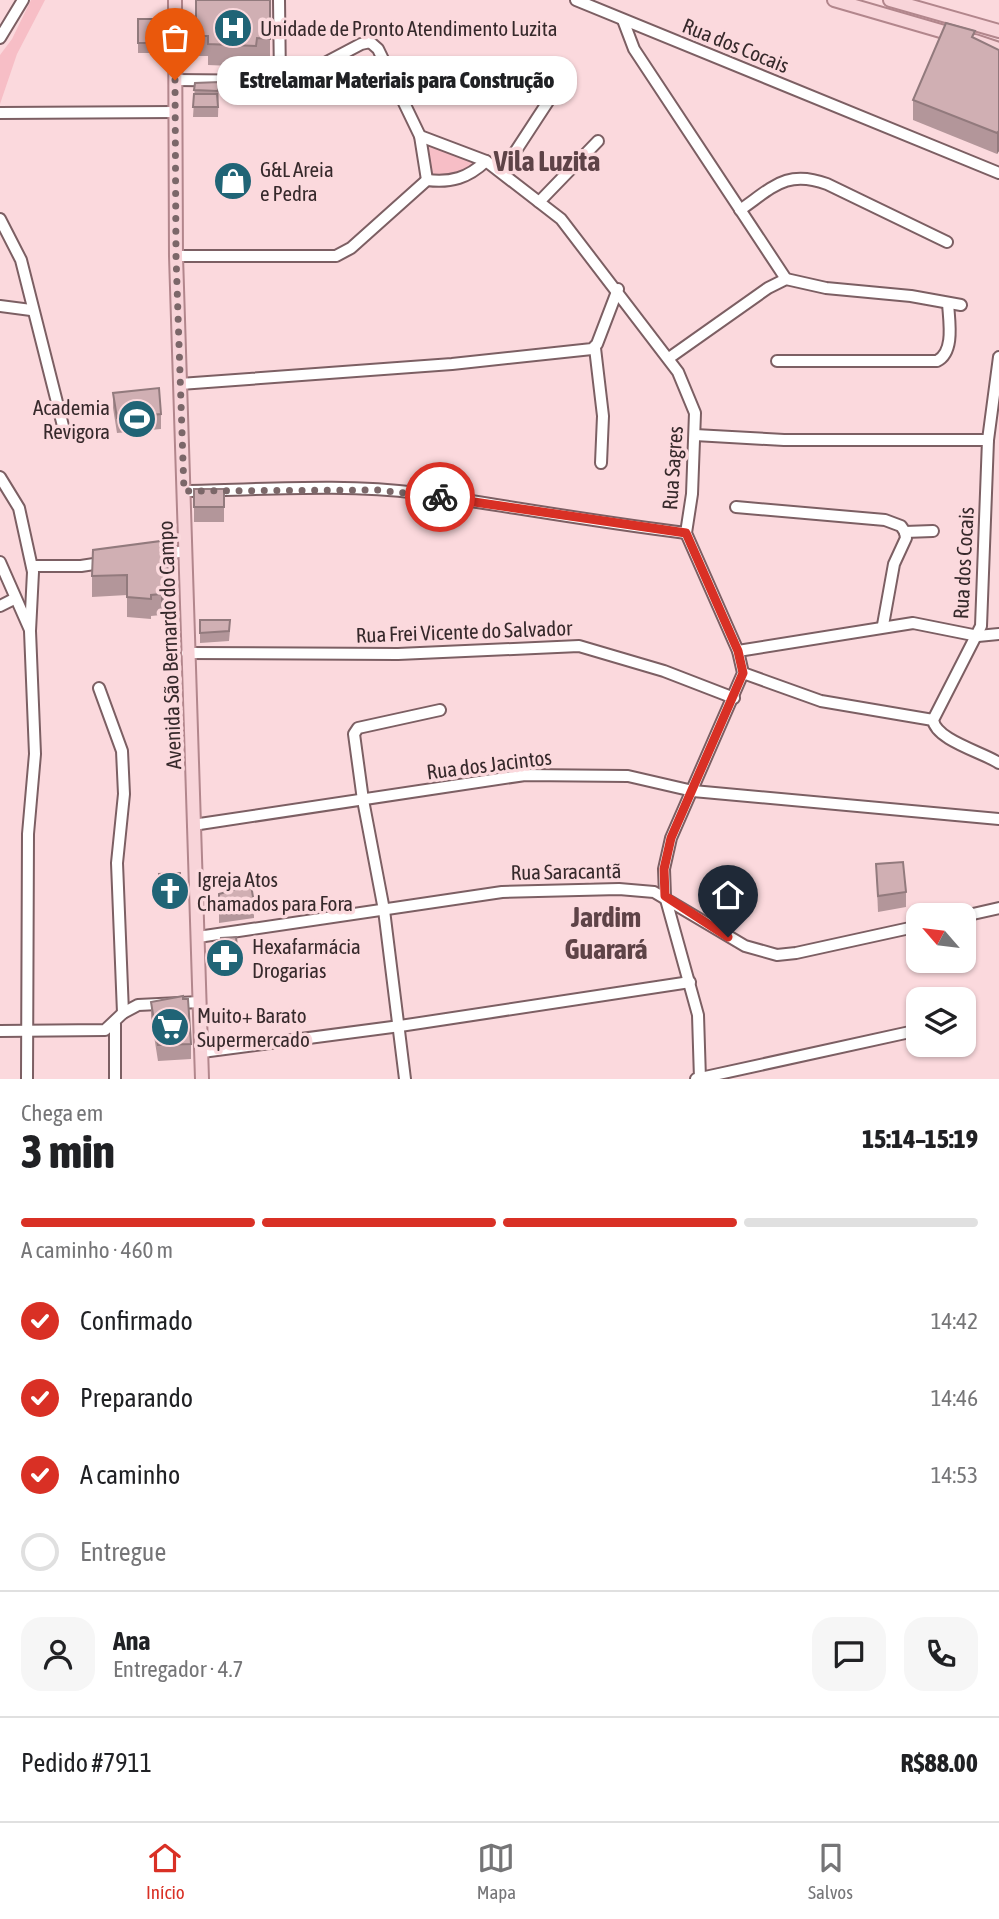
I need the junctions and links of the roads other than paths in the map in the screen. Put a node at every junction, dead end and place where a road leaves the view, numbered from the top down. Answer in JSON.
{"nodes":[{"id":1,"x":23,"y":0,"type":"edge"},
{"id":2,"x":175,"y":0,"type":"edge"},
{"id":3,"x":279,"y":0,"type":"edge"},
{"id":4,"x":576,"y":0,"type":"edge"},
{"id":5,"x":834,"y":0,"type":"edge"},
{"id":6,"x":890,"y":0,"type":"edge"},
{"id":7,"x":918,"y":4,"type":"edge"},
{"id":8,"x":623,"y":20,"type":"junction"},
{"id":9,"x":999,"y":31,"type":"edge"},
{"id":10,"x":0,"y":38,"type":"edge"},
{"id":11,"x":999,"y":49,"type":"edge"},
{"id":12,"x":175,"y":80,"type":"junction"},
{"id":13,"x":280,"y":80,"type":"junction"},
{"id":14,"x":551,"y":97,"type":"dead end"},
{"id":15,"x":176,"y":112,"type":"junction"},
{"id":16,"x":0,"y":113,"type":"edge"},
{"id":17,"x":421,"y":136,"type":"junction"},
{"id":18,"x":598,"y":141,"type":"dead end"},
{"id":19,"x":486,"y":162,"type":"junction"},
{"id":20,"x":502,"y":172,"type":"junction"},
{"id":21,"x":999,"y":173,"type":"edge"},
{"id":22,"x":427,"y":180,"type":"junction"},
{"id":23,"x":539,"y":202,"type":"junction"},
{"id":24,"x":740,"y":209,"type":"junction"},
{"id":25,"x":0,"y":219,"type":"edge"},
{"id":26,"x":947,"y":242,"type":"dead end"},
{"id":27,"x":176,"y":256,"type":"junction"},
{"id":28,"x":786,"y":279,"type":"junction"},
{"id":29,"x":618,"y":289,"type":"junction"},
{"id":30,"x":948,"y":303,"type":"junction"},
{"id":31,"x":0,"y":306,"type":"edge"},
{"id":32,"x":961,"y":306,"type":"dead end"},
{"id":33,"x":31,"y":310,"type":"junction"},
{"id":34,"x":595,"y":348,"type":"junction"},
{"id":35,"x":999,"y":357,"type":"edge"},
{"id":36,"x":670,"y":358,"type":"junction"},
{"id":37,"x":777,"y":361,"type":"dead end"},
{"id":38,"x":180,"y":384,"type":"junction"},
{"id":39,"x":63,"y":426,"type":"dead end"},
{"id":40,"x":695,"y":435,"type":"junction"},
{"id":41,"x":992,"y":435,"type":"edge"},
{"id":42,"x":601,"y":463,"type":"dead end"},
{"id":43,"x":0,"y":477,"type":"edge"},
{"id":44,"x":184,"y":491,"type":"junction"},
{"id":45,"x":736,"y":508,"type":"dead end"},
{"id":46,"x":905,"y":531,"type":"junction"},
{"id":47,"x":933,"y":531,"type":"dead end"},
{"id":48,"x":686,"y":533,"type":"junction"},
{"id":49,"x":186,"y":551,"type":"junction"},
{"id":50,"x":133,"y":559,"type":"edge"},
{"id":51,"x":120,"y":561,"type":"edge"},
{"id":52,"x":0,"y":562,"type":"edge"},
{"id":53,"x":32,"y":566,"type":"junction"},
{"id":54,"x":14,"y":599,"type":"junction"},
{"id":55,"x":0,"y":606,"type":"edge"},
{"id":56,"x":883,"y":625,"type":"junction"},
{"id":57,"x":30,"y":631,"type":"junction"},
{"id":58,"x":999,"y":634,"type":"edge"},
{"id":59,"x":978,"y":635,"type":"junction"},
{"id":60,"x":738,"y":651,"type":"junction"},
{"id":61,"x":187,"y":653,"type":"junction"},
{"id":62,"x":743,"y":673,"type":"junction"},
{"id":63,"x":99,"y":688,"type":"dead end"},
{"id":64,"x":734,"y":698,"type":"junction"},
{"id":65,"x":440,"y":710,"type":"dead end"},
{"id":66,"x":933,"y":720,"type":"junction"},
{"id":67,"x":999,"y":763,"type":"edge"},
{"id":68,"x":693,"y":791,"type":"junction"},
{"id":69,"x":363,"y":800,"type":"junction"},
{"id":70,"x":999,"y":818,"type":"edge"},
{"id":71,"x":193,"y":825,"type":"junction"},
{"id":72,"x":665,"y":896,"type":"junction"},
{"id":73,"x":999,"y":908,"type":"edge"},
{"id":74,"x":384,"y":909,"type":"junction"},
{"id":75,"x":976,"y":913,"type":"edge"},
{"id":76,"x":906,"y":929,"type":"edge"},
{"id":77,"x":198,"y":937,"type":"junction"},
{"id":78,"x":690,"y":982,"type":"junction"},
{"id":79,"x":200,"y":1002,"type":"junction"},
{"id":80,"x":123,"y":1013,"type":"junction"},
{"id":81,"x":115,"y":1024,"type":"junction"},
{"id":82,"x":400,"y":1026,"type":"junction"},
{"id":83,"x":0,"y":1031,"type":"edge"},
{"id":84,"x":27,"y":1031,"type":"junction"},
{"id":85,"x":906,"y":1033,"type":"edge"},
{"id":86,"x":202,"y":1052,"type":"junction"},
{"id":87,"x":27,"y":1079,"type":"edge"},
{"id":88,"x":115,"y":1079,"type":"edge"},
{"id":89,"x":202,"y":1079,"type":"edge"},
{"id":90,"x":405,"y":1079,"type":"edge"},
{"id":91,"x":698,"y":1079,"type":"edge"}],
"edges":[{"from":1,"to":10,"type":"street"},
{"from":2,"to":12,"type":"main road","name":"Avenida São Bernardo do Campo"},
{"from":3,"to":13,"type":"street"},
{"from":4,"to":8,"type":"street","name":"Rua dos Cocais"},
{"from":5,"to":11,"type":"main road"},
{"from":6,"to":7,"type":"main road"},
{"from":7,"to":9,"type":"main road"},
{"from":8,"to":21,"type":"street","name":"Rua dos Cocais"},
{"from":8,"to":24,"type":"street"},
{"from":12,"to":13,"type":"street"},
{"from":12,"to":15,"type":"main road","name":"Avenida São Bernardo do Campo"},
{"from":13,"to":17,"type":"street"},
{"from":14,"to":20,"type":"street"},
{"from":15,"to":16,"type":"street"},
{"from":15,"to":27,"type":"main road","name":"Avenida São Bernardo do Campo"},
{"from":17,"to":19,"type":"street","name":"Rua Sagres"},
{"from":17,"to":22,"type":"street"},
{"from":18,"to":23,"type":"street"},
{"from":19,"to":20,"type":"street","name":"Rua Sagres"},
{"from":19,"to":22,"type":"street"},
{"from":20,"to":23,"type":"street","name":"Rua Sagres"},
{"from":22,"to":27,"type":"street"},
{"from":23,"to":29,"type":"street","name":"Rua Sagres"},
{"from":24,"to":26,"type":"street"},
{"from":24,"to":28,"type":"street"},
{"from":25,"to":33,"type":"street"},
{"from":27,"to":38,"type":"main road","name":"Avenida São Bernardo do Campo"},
{"from":28,"to":30,"type":"street"},
{"from":28,"to":36,"type":"street"},
{"from":29,"to":34,"type":"street"},
{"from":29,"to":36,"type":"street","name":"Rua Sagres"},
{"from":30,"to":32,"type":"street"},
{"from":30,"to":37,"type":"street"},
{"from":31,"to":33,"type":"street"},
{"from":33,"to":39,"type":"street"},
{"from":34,"to":38,"type":"street"},
{"from":34,"to":42,"type":"street"},
{"from":35,"to":41,"type":"street","name":"Rua dos Cocais"},
{"from":36,"to":40,"type":"street","name":"Rua Sagres"},
{"from":38,"to":44,"type":"main road","name":"Avenida São Bernardo do Campo"},
{"from":40,"to":41,"type":"street"},
{"from":40,"to":48,"type":"street","name":"Rua Sagres"},
{"from":41,"to":59,"type":"street","name":"Rua dos Cocais"},
{"from":43,"to":53,"type":"street"},
{"from":44,"to":48,"type":"street"},
{"from":44,"to":49,"type":"main road","name":"Avenida São Bernardo do Campo"},
{"from":45,"to":46,"type":"street"},
{"from":46,"to":47,"type":"street"},
{"from":46,"to":56,"type":"street"},
{"from":48,"to":60,"type":"street","name":"Rua Sagres"},
{"from":49,"to":50,"type":"street"},
{"from":49,"to":61,"type":"main road","name":"Avenida São Bernardo do Campo"},
{"from":51,"to":53,"type":"street"},
{"from":52,"to":54,"type":"street"},
{"from":53,"to":57,"type":"street"},
{"from":54,"to":55,"type":"street"},
{"from":54,"to":57,"type":"street"},
{"from":56,"to":59,"type":"street"},
{"from":56,"to":60,"type":"street"},
{"from":57,"to":84,"type":"street"},
{"from":58,"to":59,"type":"street"},
{"from":59,"to":66,"type":"street","name":"Rua dos Cocais"},
{"from":60,"to":62,"type":"street","name":"Rua Sagres"},
{"from":61,"to":64,"type":"street","name":"Rua Frei Vicente do Salvador"},
{"from":61,"to":71,"type":"main road","name":"Avenida São Bernardo do Campo"},
{"from":62,"to":64,"type":"street"},
{"from":62,"to":66,"type":"street"},
{"from":63,"to":80,"type":"street"},
{"from":64,"to":68,"type":"street"},
{"from":65,"to":69,"type":"street"},
{"from":66,"to":67,"type":"street"},
{"from":68,"to":69,"type":"street","name":"Rua dos Jacintos"},
{"from":68,"to":70,"type":"street","name":"Rua dos Jacintos"},
{"from":68,"to":72,"type":"street"},
{"from":69,"to":71,"type":"street","name":"Rua dos Jacintos"},
{"from":69,"to":74,"type":"street"},
{"from":71,"to":77,"type":"main road","name":"Avenida São Bernardo do Campo"},
{"from":72,"to":74,"type":"street","name":"Rua Saracantã"},
{"from":72,"to":76,"type":"street","name":"Rua Saracantã"},
{"from":72,"to":78,"type":"street"},
{"from":73,"to":75,"type":"street"},
{"from":74,"to":77,"type":"street","name":"Rua Saracantã"},
{"from":74,"to":82,"type":"street"},
{"from":77,"to":79,"type":"main road","name":"Avenida São Bernardo do Campo"},
{"from":78,"to":82,"type":"street"},
{"from":78,"to":91,"type":"street"},
{"from":79,"to":80,"type":"street"},
{"from":79,"to":86,"type":"main road","name":"Avenida São Bernardo do Campo"},
{"from":80,"to":81,"type":"street"},
{"from":81,"to":84,"type":"street"},
{"from":81,"to":88,"type":"street"},
{"from":82,"to":86,"type":"street"},
{"from":82,"to":90,"type":"street"},
{"from":83,"to":84,"type":"street"},
{"from":84,"to":87,"type":"street"},
{"from":85,"to":91,"type":"street"},
{"from":86,"to":89,"type":"main road","name":"Avenida São Bernardo do Campo"}]}
